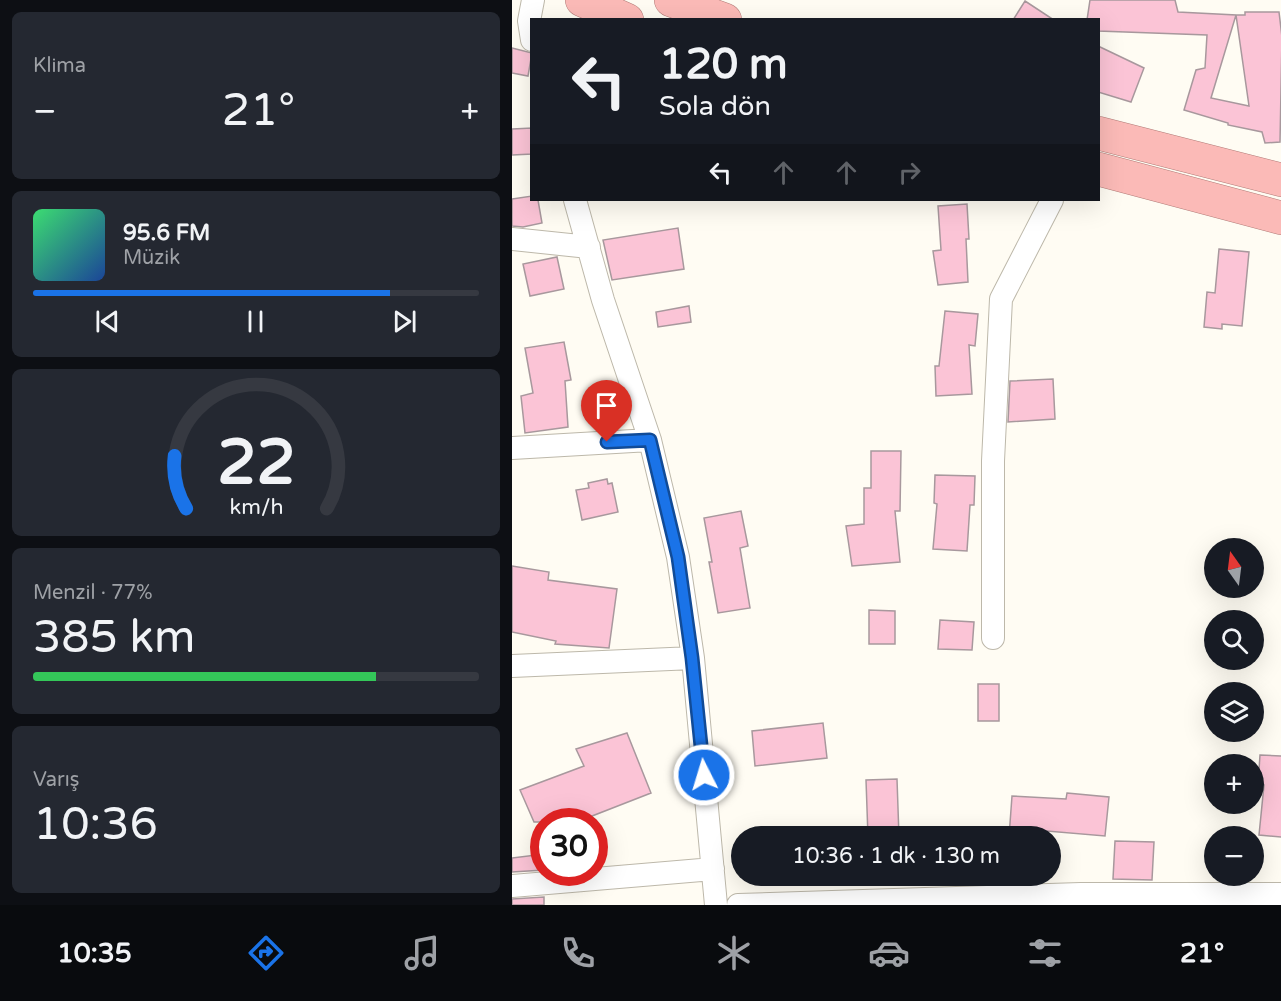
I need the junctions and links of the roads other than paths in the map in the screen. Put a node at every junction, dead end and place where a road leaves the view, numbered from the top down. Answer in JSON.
{"nodes":[{"id":1,"x":533,"y":0,"type":"edge"},
{"id":2,"x":582,"y":0,"type":"edge"},
{"id":3,"x":671,"y":0,"type":"edge"},
{"id":4,"x":622,"y":18,"type":"edge"},
{"id":5,"x":720,"y":18,"type":"edge"},
{"id":6,"x":530,"y":27,"type":"edge"},
{"id":7,"x":1100,"y":134,"type":"edge"},
{"id":8,"x":1100,"y":170,"type":"edge"},
{"id":9,"x":1282,"y":180,"type":"edge"},
{"id":10,"x":575,"y":201,"type":"edge"},
{"id":11,"x":1051,"y":201,"type":"edge"},
{"id":12,"x":1282,"y":218,"type":"edge"},
{"id":13,"x":512,"y":239,"type":"edge"},
{"id":14,"x":589,"y":247,"type":"junction"},
{"id":15,"x":650,"y":440,"type":"junction"},
{"id":16,"x":512,"y":448,"type":"edge"},
{"id":17,"x":994,"y":638,"type":"dead end"},
{"id":18,"x":692,"y":658,"type":"junction"},
{"id":19,"x":512,"y":666,"type":"edge"},
{"id":20,"x":713,"y":868,"type":"junction"},
{"id":21,"x":512,"y":886,"type":"edge"},
{"id":22,"x":1282,"y":894,"type":"edge"},
{"id":23,"x":1081,"y":899,"type":"edge"},
{"id":24,"x":927,"y":902,"type":"edge"},
{"id":25,"x":716,"y":905,"type":"edge"},
{"id":26,"x":738,"y":905,"type":"edge"}],
"edges":[{"from":1,"to":6,"type":"street"},
{"from":2,"to":4,"type":"highway"},
{"from":3,"to":5,"type":"highway"},
{"from":7,"to":9,"type":"highway"},
{"from":8,"to":12,"type":"highway"},
{"from":10,"to":14,"type":"street"},
{"from":11,"to":17,"type":"street"},
{"from":13,"to":14,"type":"street"},
{"from":14,"to":15,"type":"street"},
{"from":15,"to":16,"type":"street"},
{"from":15,"to":18,"type":"street"},
{"from":18,"to":19,"type":"street"},
{"from":18,"to":20,"type":"street"},
{"from":20,"to":21,"type":"street"},
{"from":20,"to":25,"type":"street"},
{"from":22,"to":23,"type":"street"},
{"from":23,"to":24,"type":"street"},
{"from":24,"to":26,"type":"street"}]}
